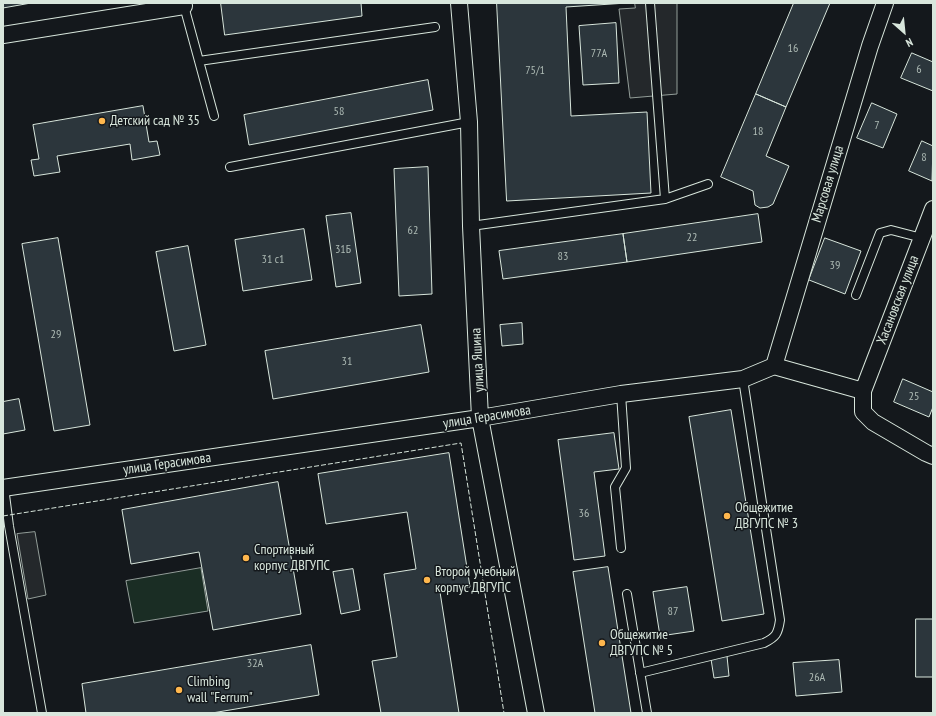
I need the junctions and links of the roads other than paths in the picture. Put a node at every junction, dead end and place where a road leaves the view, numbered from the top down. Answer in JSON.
{"nodes":[{"id":1,"x":459,"y":3,"type":"edge"},
{"id":2,"x":650,"y":3,"type":"edge"},
{"id":3,"x":885,"y":3,"type":"edge"},
{"id":4,"x":184,"y":6,"type":"joint"},
{"id":5,"x":435,"y":27,"type":"dead end"},
{"id":6,"x":3,"y":35,"type":"edge"},
{"id":7,"x":199,"y":61,"type":"junction"},
{"id":8,"x":214,"y":116,"type":"dead end"},
{"id":9,"x":469,"y":122,"type":"junction"},
{"id":10,"x":230,"y":167,"type":"dead end"},
{"id":11,"x":708,"y":184,"type":"dead end"},
{"id":12,"x":665,"y":199,"type":"junction"},
{"id":13,"x":933,"y":209,"type":"edge"},
{"id":14,"x":471,"y":226,"type":"junction"},
{"id":15,"x":922,"y":238,"type":"junction"},
{"id":16,"x":856,"y":294,"type":"dead end"},
{"id":17,"x":774,"y":366,"type":"junction"},
{"id":18,"x":743,"y":379,"type":"junction"},
{"id":19,"x":863,"y":391,"type":"junction"},
{"id":20,"x":621,"y":394,"type":"junction"},
{"id":21,"x":480,"y":418,"type":"junction"},
{"id":22,"x":933,"y":456,"type":"edge"},
{"id":23,"x":4,"y":488,"type":"edge"},
{"id":24,"x":621,"y":548,"type":"dead end"},
{"id":25,"x":627,"y":594,"type":"dead end"},
{"id":26,"x":640,"y":673,"type":"junction"},
{"id":27,"x":42,"y":713,"type":"edge"},
{"id":28,"x":536,"y":713,"type":"edge"},
{"id":29,"x":647,"y":713,"type":"edge"}],
"edges":[{"from":1,"to":9,"type":"street","name":"улица Яшина"},
{"from":2,"to":12,"type":"lane"},
{"from":3,"to":17,"type":"street","name":"Марсовая улица"},
{"from":4,"to":6,"type":"street"},
{"from":4,"to":7,"type":"lane"},
{"from":5,"to":7,"type":"lane"},
{"from":7,"to":8,"type":"lane"},
{"from":9,"to":10,"type":"lane"},
{"from":9,"to":14,"type":"street","name":"улица Яшина"},
{"from":11,"to":12,"type":"lane"},
{"from":12,"to":14,"type":"lane"},
{"from":13,"to":15,"type":"street","name":"Хасановская улица"},
{"from":14,"to":21,"type":"street","name":"улица Яшина"},
{"from":15,"to":16,"type":"lane"},
{"from":15,"to":19,"type":"street","name":"Хасановская улица"},
{"from":17,"to":18,"type":"street","name":"улица Герасимова"},
{"from":17,"to":19,"type":"street"},
{"from":18,"to":20,"type":"street","name":"улица Герасимова"},
{"from":18,"to":26,"type":"lane"},
{"from":19,"to":22,"type":"street"},
{"from":20,"to":21,"type":"street","name":"улица Герасимова"},
{"from":20,"to":24,"type":"lane"},
{"from":21,"to":23,"type":"street","name":"улица Герасимова"},
{"from":21,"to":28,"type":"street","name":"улица Яшина"},
{"from":23,"to":27,"type":"lane"},
{"from":25,"to":26,"type":"lane"},
{"from":26,"to":29,"type":"lane"}]}
